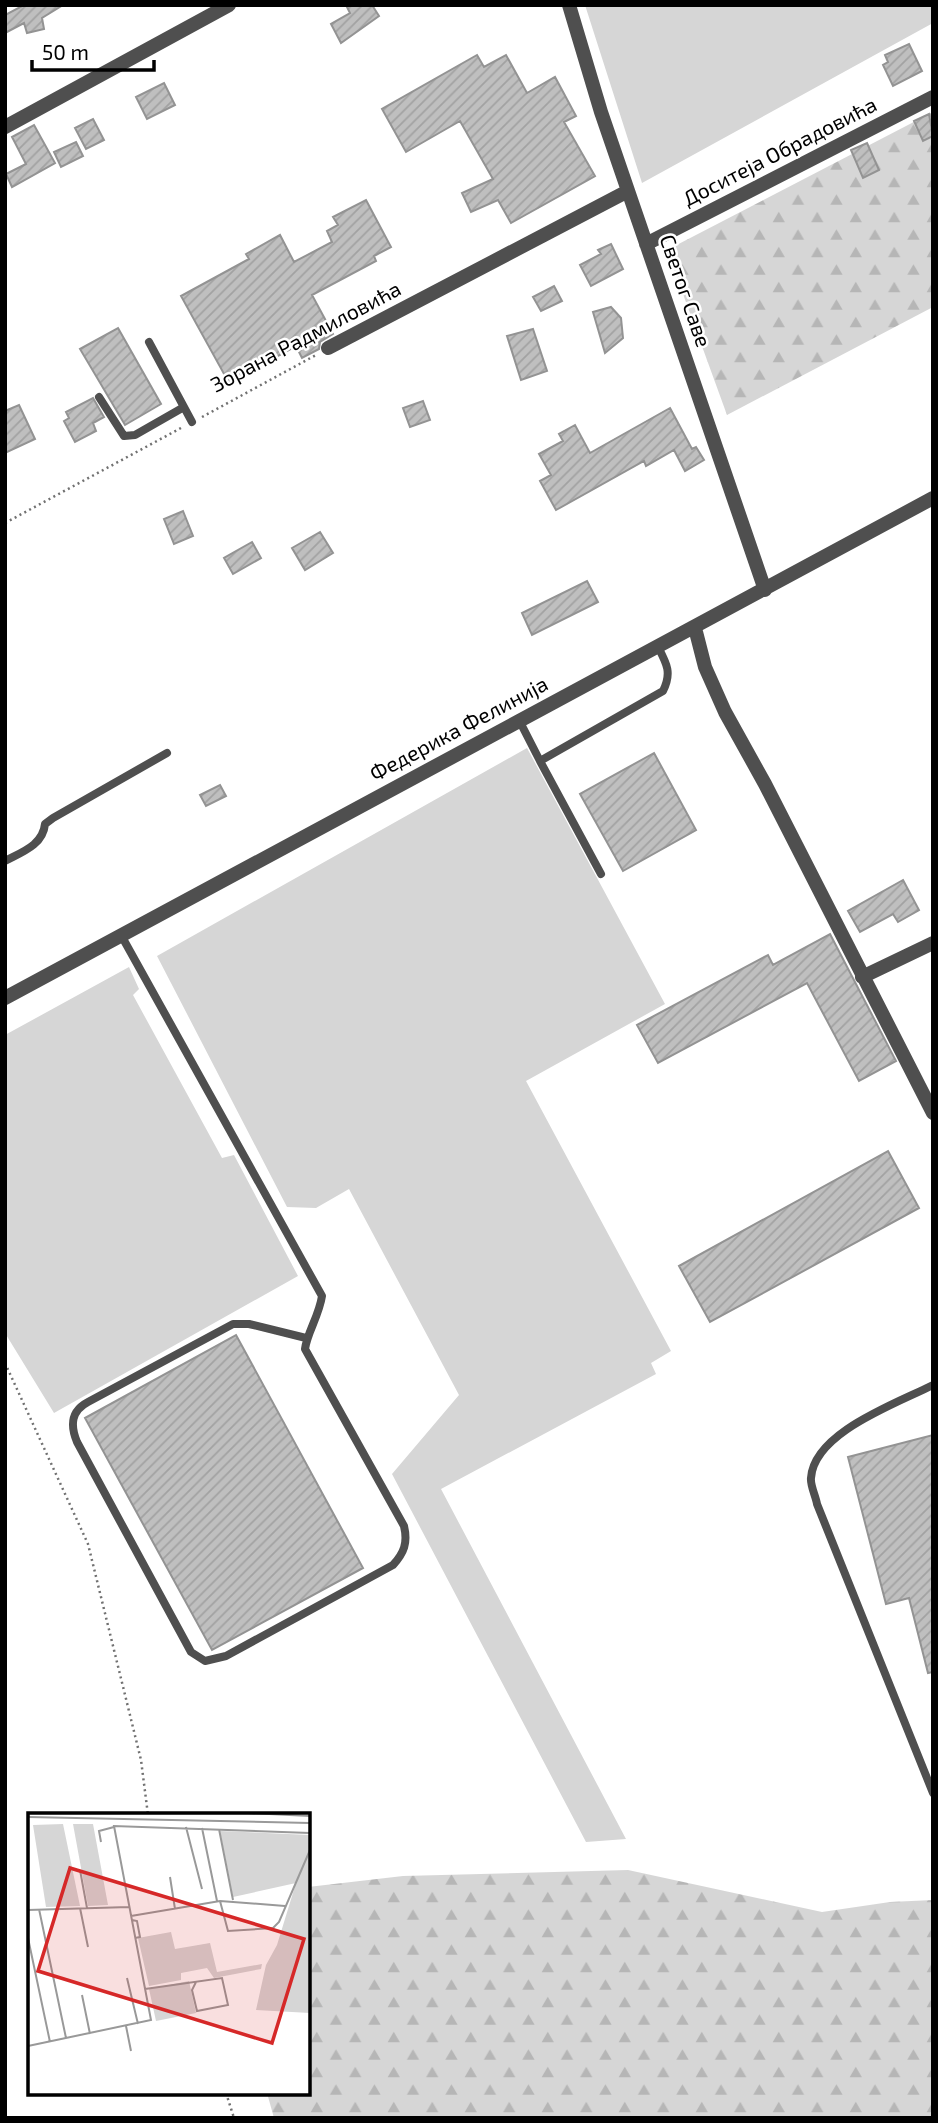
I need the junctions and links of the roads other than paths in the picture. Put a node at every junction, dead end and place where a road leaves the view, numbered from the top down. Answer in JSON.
{"nodes":[{"id":1,"x":229,"y":5,"type":"edge"},
{"id":2,"x":569,"y":5,"type":"edge"},
{"id":3,"x":933,"y":97,"type":"edge"},
{"id":4,"x":5,"y":127,"type":"edge"},
{"id":5,"x":628,"y":191,"type":"junction"},
{"id":6,"x":646,"y":244,"type":"junction"},
{"id":7,"x":149,"y":342,"type":"dead end"},
{"id":8,"x":328,"y":348,"type":"road end"},
{"id":9,"x":99,"y":397,"type":"dead end"},
{"id":10,"x":184,"y":407,"type":"junction"},
{"id":11,"x":192,"y":422,"type":"road end"},
{"id":12,"x":933,"y":498,"type":"edge"},
{"id":13,"x":765,"y":590,"type":"junction"},
{"id":14,"x":695,"y":628,"type":"junction"},
{"id":15,"x":658,"y":647,"type":"junction"},
{"id":16,"x":519,"y":720,"type":"junction"},
{"id":17,"x":167,"y":753,"type":"dead end"},
{"id":18,"x":540,"y":761,"type":"junction"},
{"id":19,"x":5,"y":861,"type":"edge"},
{"id":20,"x":601,"y":874,"type":"dead end"},
{"id":21,"x":121,"y":935,"type":"junction"},
{"id":22,"x":933,"y":943,"type":"edge"},
{"id":23,"x":862,"y":977,"type":"junction"},
{"id":24,"x":5,"y":998,"type":"edge"},
{"id":25,"x":933,"y":1113,"type":"edge"},
{"id":26,"x":306,"y":1338,"type":"junction"},
{"id":27,"x":933,"y":1385,"type":"edge"},
{"id":28,"x":933,"y":1793,"type":"edge"}],
"edges":[{"from":1,"to":4,"type":"street"},
{"from":2,"to":5,"type":"street","name":"Светог Саве"},
{"from":3,"to":6,"type":"street","name":"Доситеја Обрадовића"},
{"from":5,"to":6,"type":"street","name":"Светог Саве"},
{"from":5,"to":8,"type":"street","name":"Зорана Радмиловића"},
{"from":6,"to":13,"type":"street","name":"Светог Саве"},
{"from":7,"to":10,"type":"lane"},
{"from":9,"to":10,"type":"lane"},
{"from":10,"to":11,"type":"lane"},
{"from":12,"to":13,"type":"street","name":"Федерика Фелинија"},
{"from":13,"to":14,"type":"street","name":"Федерика Фелинија"},
{"from":14,"to":15,"type":"street","name":"Федерика Фелинија"},
{"from":14,"to":23,"type":"street"},
{"from":15,"to":16,"type":"street","name":"Федерика Фелинија"},
{"from":15,"to":18,"type":"lane"},
{"from":16,"to":18,"type":"lane"},
{"from":16,"to":21,"type":"street","name":"Федерика Фелинија"},
{"from":17,"to":19,"type":"lane"},
{"from":18,"to":20,"type":"lane"},
{"from":21,"to":24,"type":"street","name":"Федерика Фелинија"},
{"from":21,"to":26,"type":"lane"},
{"from":22,"to":23,"type":"street"},
{"from":23,"to":25,"type":"street"},
{"from":26,"to":26,"type":"lane"},
{"from":27,"to":28,"type":"lane"}]}
